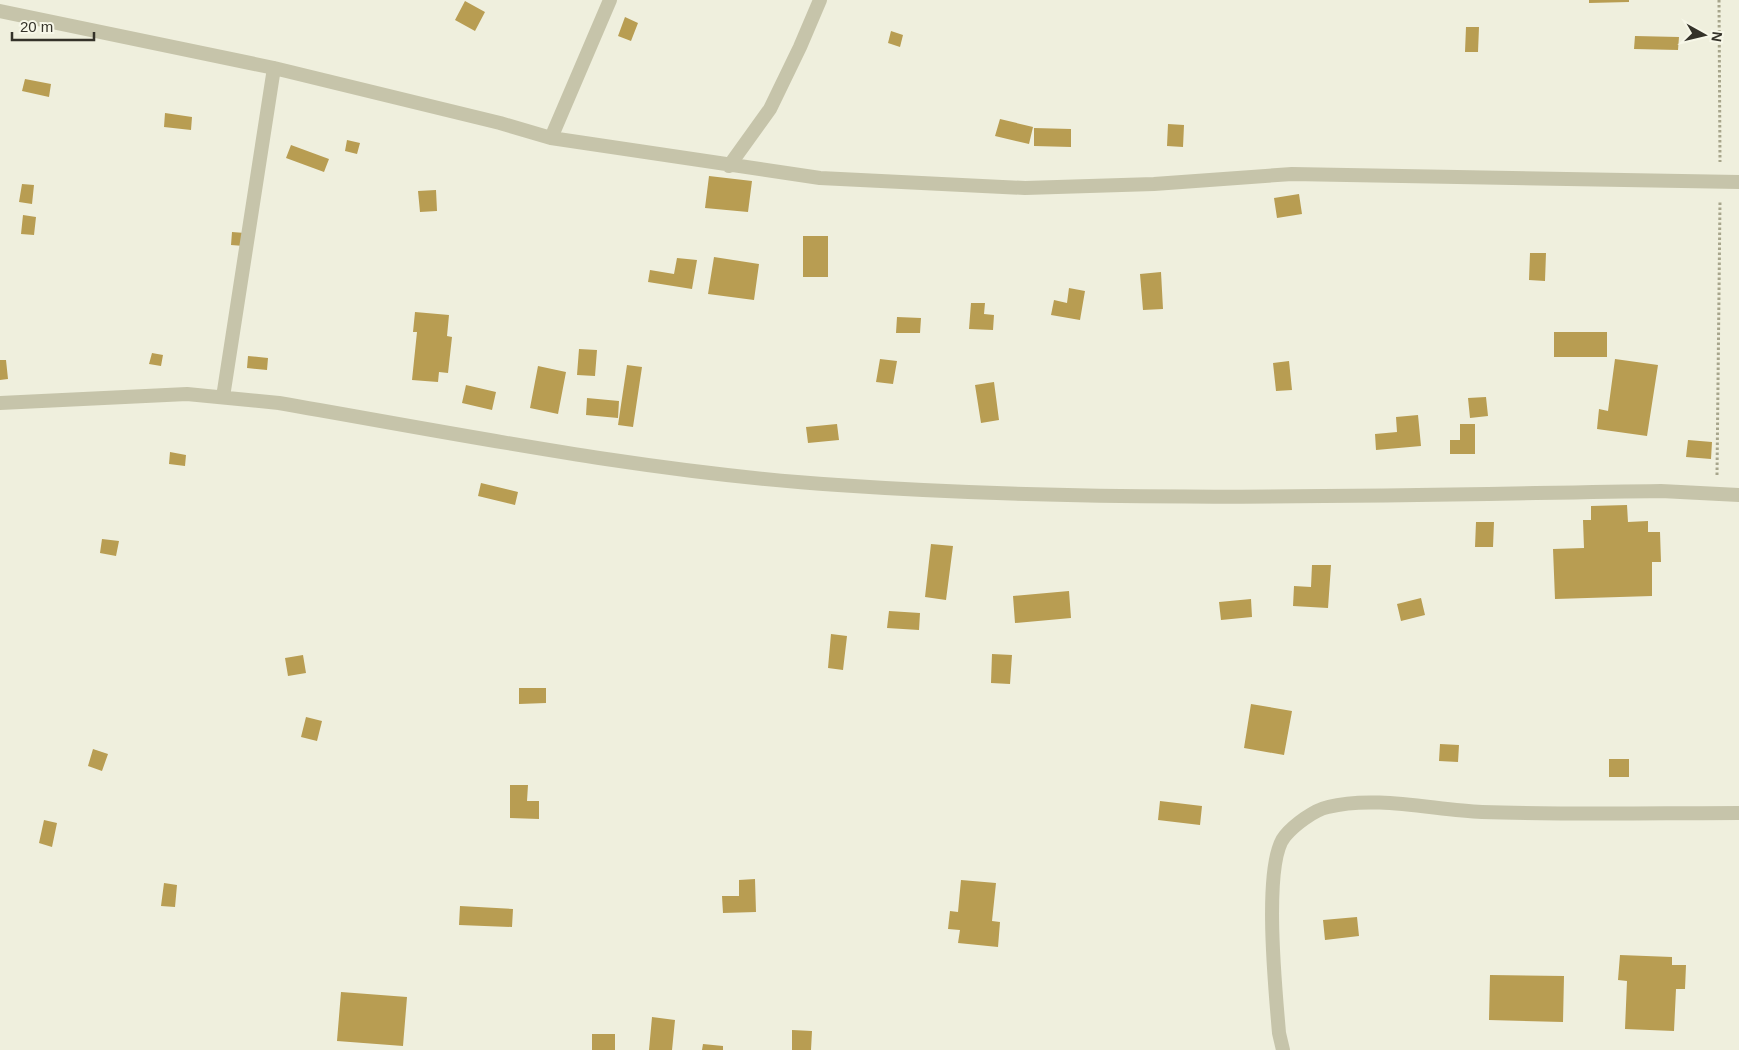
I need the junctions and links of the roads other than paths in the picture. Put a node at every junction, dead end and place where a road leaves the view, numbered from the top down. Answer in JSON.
{"nodes":[{"id":1,"x":610,"y":0,"type":"edge"},
{"id":2,"x":820,"y":0,"type":"edge"},
{"id":3,"x":0,"y":11,"type":"edge"},
{"id":4,"x":274,"y":68,"type":"junction"},
{"id":5,"x":551,"y":138,"type":"junction"},
{"id":6,"x":730,"y":166,"type":"junction"},
{"id":7,"x":1739,"y":182,"type":"edge"},
{"id":8,"x":223,"y":397,"type":"junction"},
{"id":9,"x":0,"y":403,"type":"edge"},
{"id":10,"x":1739,"y":495,"type":"edge"},
{"id":11,"x":1739,"y":813,"type":"edge"},
{"id":12,"x":1283,"y":1050,"type":"edge"}],
"edges":[{"from":1,"to":5,"type":"street"},
{"from":2,"to":6,"type":"street"},
{"from":3,"to":4,"type":"street"},
{"from":4,"to":5,"type":"street"},
{"from":4,"to":8,"type":"street"},
{"from":5,"to":6,"type":"street"},
{"from":6,"to":7,"type":"street"},
{"from":8,"to":9,"type":"street"},
{"from":8,"to":10,"type":"street"},
{"from":11,"to":12,"type":"street"}]}
